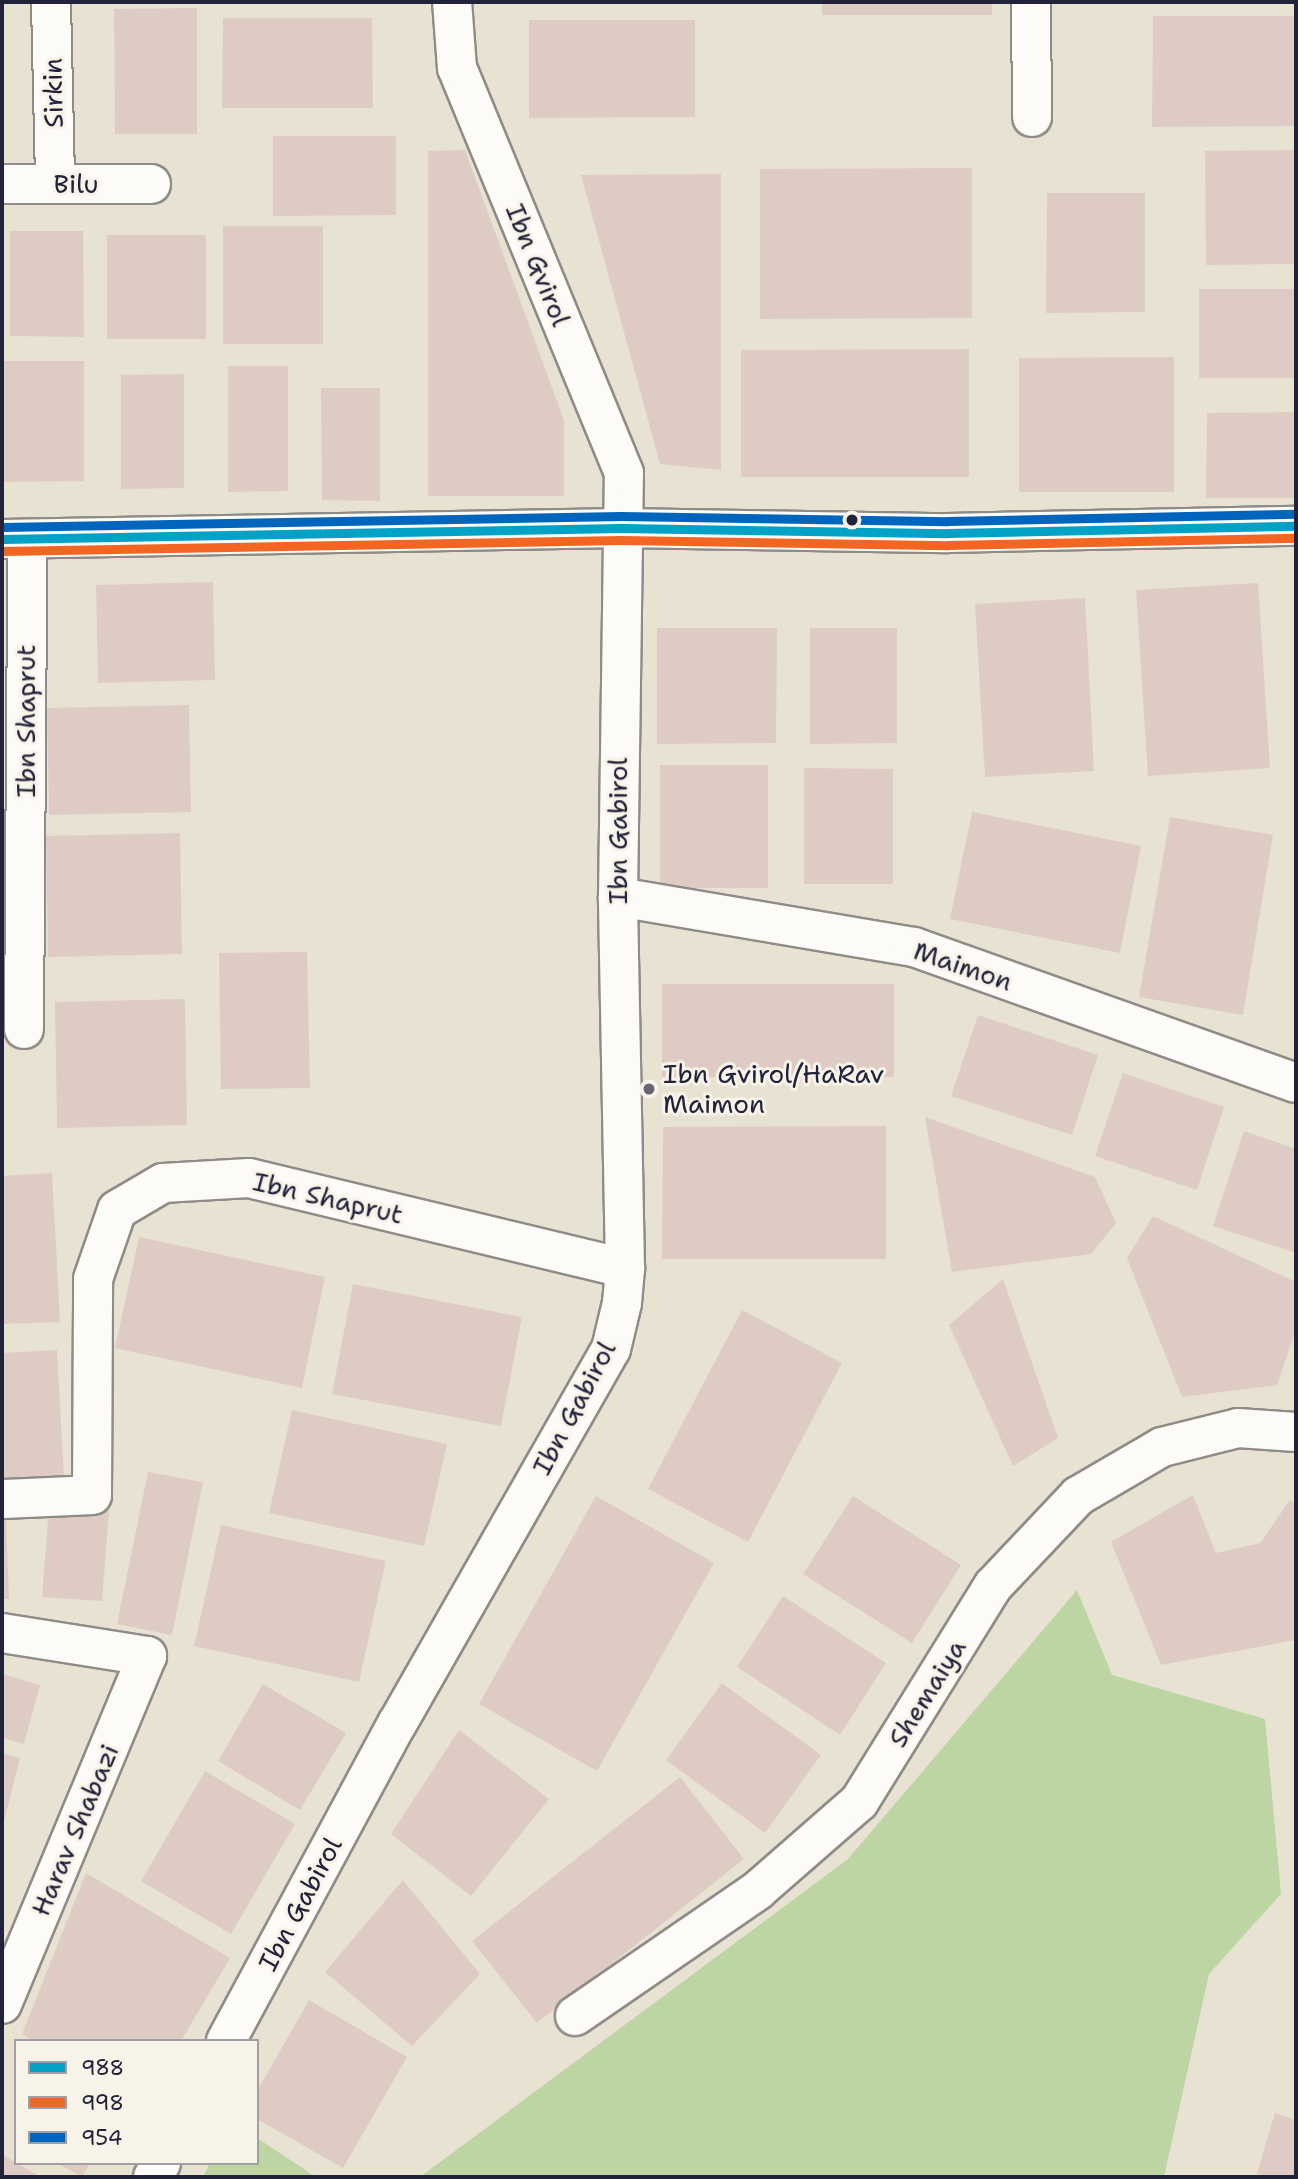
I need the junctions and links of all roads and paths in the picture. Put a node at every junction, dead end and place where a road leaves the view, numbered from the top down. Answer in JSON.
{"nodes":[{"id":1,"x":51,"y":2,"type":"edge"},
{"id":2,"x":452,"y":2,"type":"edge"},
{"id":3,"x":1031,"y":2,"type":"edge"},
{"id":4,"x":1032,"y":117,"type":"dead end"},
{"id":5,"x":2,"y":184,"type":"edge"},
{"id":6,"x":55,"y":184,"type":"junction"},
{"id":7,"x":150,"y":184,"type":"dead end"},
{"id":8,"x":1296,"y":526,"type":"edge"},
{"id":9,"x":621,"y":528,"type":"junction"},
{"id":10,"x":14,"y":539,"type":"edge"},
{"id":11,"x":618,"y":897,"type":"junction"},
{"id":12,"x":24,"y":1029,"type":"dead end"},
{"id":13,"x":1296,"y":1083,"type":"edge"},
{"id":14,"x":625,"y":1268,"type":"junction"},
{"id":15,"x":1296,"y":1432,"type":"edge"},
{"id":16,"x":2,"y":1499,"type":"edge"},
{"id":17,"x":2,"y":1633,"type":"edge"},
{"id":18,"x":2,"y":2004,"type":"edge"},
{"id":19,"x":575,"y":2016,"type":"dead end"},
{"id":20,"x":227,"y":2039,"type":"edge"}],
"edges":[{"from":1,"to":6,"type":"street","name":"Sirkin"},
{"from":2,"to":9,"type":"street","name":"Ibn Gvirol"},
{"from":3,"to":4,"type":"street"},
{"from":5,"to":6,"type":"street","name":"Bilu"},
{"from":6,"to":7,"type":"street","name":"Bilu"},
{"from":8,"to":9,"type":"street"},
{"from":9,"to":10,"type":"street"},
{"from":9,"to":11,"type":"street","name":"Ibn Gabirol"},
{"from":10,"to":12,"type":"street","name":"Ibn Shaprut"},
{"from":11,"to":13,"type":"street","name":"Maimon"},
{"from":11,"to":14,"type":"street","name":"Ibn Gabirol"},
{"from":14,"to":16,"type":"street","name":"Ibn Shaprut"},
{"from":14,"to":20,"type":"street","name":"Ibn Gabirol"},
{"from":15,"to":19,"type":"street","name":"Shemaiya"},
{"from":17,"to":18,"type":"street","name":"Harav Shabazi"}]}
